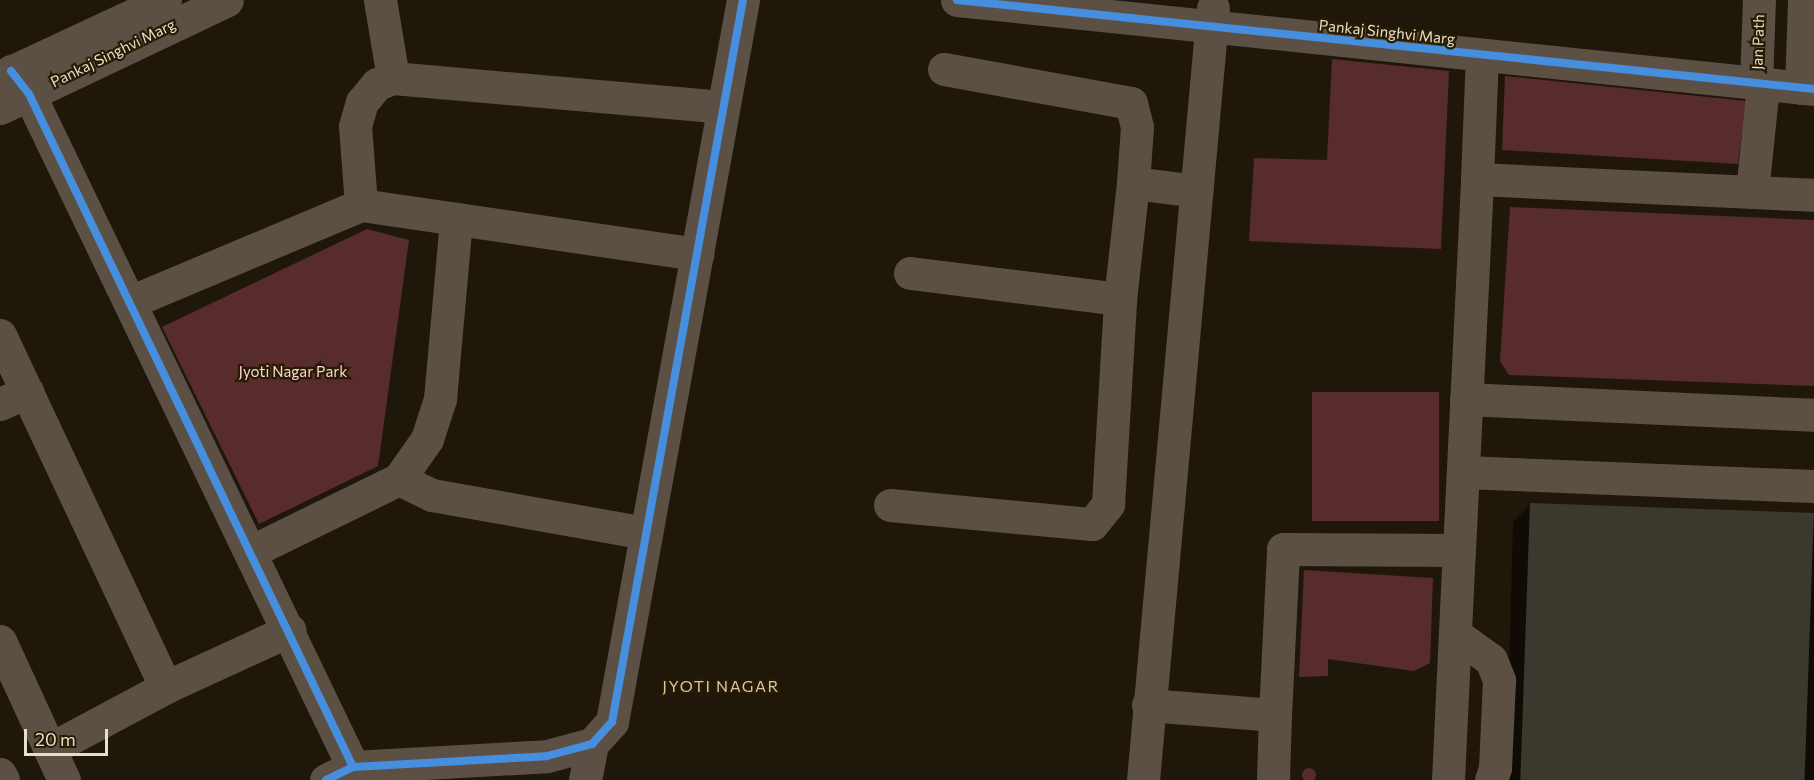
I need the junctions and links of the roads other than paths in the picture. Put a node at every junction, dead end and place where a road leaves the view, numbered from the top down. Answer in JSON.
{"nodes":[{"id":1,"x":165,"y":0,"type":"edge"},
{"id":2,"x":227,"y":0,"type":"edge"},
{"id":3,"x":380,"y":0,"type":"edge"},
{"id":4,"x":743,"y":0,"type":"edge"},
{"id":5,"x":957,"y":0,"type":"edge"},
{"id":6,"x":1156,"y":0,"type":"edge"},
{"id":7,"x":1737,"y":0,"type":"edge"},
{"id":8,"x":1760,"y":0,"type":"edge"},
{"id":9,"x":1804,"y":0,"type":"edge"},
{"id":10,"x":1213,"y":18,"type":"junction"},
{"id":11,"x":1482,"y":56,"type":"junction"},
{"id":12,"x":944,"y":69,"type":"dead end"},
{"id":13,"x":1753,"y":74,"type":"junction"},
{"id":14,"x":393,"y":78,"type":"junction"},
{"id":15,"x":1808,"y":80,"type":"edge"},
{"id":16,"x":13,"y":81,"type":"edge"},
{"id":17,"x":723,"y":107,"type":"junction"},
{"id":18,"x":0,"y":108,"type":"edge"},
{"id":19,"x":1477,"y":179,"type":"junction"},
{"id":20,"x":1133,"y":183,"type":"junction"},
{"id":21,"x":1197,"y":191,"type":"junction"},
{"id":22,"x":1752,"y":192,"type":"junction"},
{"id":23,"x":1814,"y":195,"type":"edge"},
{"id":24,"x":361,"y":204,"type":"junction"},
{"id":25,"x":456,"y":219,"type":"junction"},
{"id":26,"x":696,"y":254,"type":"junction"},
{"id":27,"x":910,"y":273,"type":"dead end"},
{"id":28,"x":1120,"y":299,"type":"junction"},
{"id":29,"x":130,"y":302,"type":"junction"},
{"id":30,"x":0,"y":335,"type":"edge"},
{"id":31,"x":13,"y":398,"type":"edge"},
{"id":32,"x":1466,"y":399,"type":"junction"},
{"id":33,"x":1814,"y":415,"type":"edge"},
{"id":34,"x":1463,"y":472,"type":"junction"},
{"id":35,"x":399,"y":479,"type":"junction"},
{"id":36,"x":1814,"y":486,"type":"edge"},
{"id":37,"x":890,"y":505,"type":"dead end"},
{"id":38,"x":646,"y":533,"type":"junction"},
{"id":39,"x":1459,"y":550,"type":"junction"},
{"id":40,"x":250,"y":552,"type":"junction"},
{"id":41,"x":290,"y":630,"type":"junction"},
{"id":42,"x":1455,"y":634,"type":"junction"},
{"id":43,"x":0,"y":641,"type":"edge"},
{"id":44,"x":166,"y":687,"type":"junction"},
{"id":45,"x":1148,"y":705,"type":"junction"},
{"id":46,"x":1275,"y":715,"type":"junction"},
{"id":47,"x":592,"y":744,"type":"junction"},
{"id":48,"x":50,"y":749,"type":"junction"},
{"id":49,"x":0,"y":774,"type":"edge"},
{"id":50,"x":339,"y":774,"type":"edge"},
{"id":51,"x":3,"y":780,"type":"edge"},
{"id":52,"x":64,"y":780,"type":"edge"},
{"id":53,"x":585,"y":780,"type":"edge"},
{"id":54,"x":1143,"y":780,"type":"edge"},
{"id":55,"x":1273,"y":780,"type":"edge"},
{"id":56,"x":1448,"y":780,"type":"edge"},
{"id":57,"x":1491,"y":780,"type":"edge"}],
"edges":[{"from":1,"to":16,"type":"street","name":"Pankaj Singhvi Marg"},
{"from":2,"to":16,"type":"street","name":"Pankaj Singhvi Marg"},
{"from":3,"to":14,"type":"street"},
{"from":4,"to":17,"type":"street"},
{"from":5,"to":10,"type":"street","name":"Pankaj Singhvi Marg"},
{"from":6,"to":10,"type":"street","name":"Pankaj Singhvi Marg"},
{"from":7,"to":13,"type":"street"},
{"from":8,"to":13,"type":"street","name":"Jan Path"},
{"from":9,"to":15,"type":"street"},
{"from":10,"to":11,"type":"street","name":"Pankaj Singhvi Marg"},
{"from":10,"to":13,"type":"street","name":"Pankaj Singhvi Marg"},
{"from":10,"to":21,"type":"street"},
{"from":11,"to":13,"type":"street","name":"Pankaj Singhvi Marg"},
{"from":11,"to":19,"type":"street"},
{"from":12,"to":20,"type":"street"},
{"from":13,"to":15,"type":"street","name":"Pankaj Singhvi Marg"},
{"from":13,"to":22,"type":"street"},
{"from":14,"to":17,"type":"street"},
{"from":14,"to":24,"type":"street"},
{"from":16,"to":18,"type":"street","name":"Pankaj Singhvi Marg"},
{"from":16,"to":29,"type":"street"},
{"from":17,"to":26,"type":"street"},
{"from":19,"to":22,"type":"street"},
{"from":19,"to":32,"type":"street"},
{"from":20,"to":21,"type":"street"},
{"from":20,"to":28,"type":"street"},
{"from":21,"to":45,"type":"street"},
{"from":22,"to":23,"type":"street"},
{"from":24,"to":25,"type":"street"},
{"from":24,"to":29,"type":"street"},
{"from":25,"to":26,"type":"street"},
{"from":25,"to":35,"type":"street"},
{"from":26,"to":38,"type":"street"},
{"from":27,"to":28,"type":"street"},
{"from":28,"to":37,"type":"street"},
{"from":29,"to":40,"type":"street"},
{"from":30,"to":31,"type":"street"},
{"from":31,"to":44,"type":"street"},
{"from":32,"to":33,"type":"street"},
{"from":32,"to":34,"type":"street"},
{"from":34,"to":36,"type":"street"},
{"from":34,"to":39,"type":"street"},
{"from":35,"to":38,"type":"street"},
{"from":35,"to":40,"type":"street"},
{"from":38,"to":47,"type":"street"},
{"from":39,"to":42,"type":"street"},
{"from":39,"to":46,"type":"street"},
{"from":40,"to":41,"type":"street"},
{"from":41,"to":44,"type":"street"},
{"from":41,"to":50,"type":"street"},
{"from":42,"to":56,"type":"street"},
{"from":42,"to":57,"type":"street"},
{"from":43,"to":48,"type":"street"},
{"from":44,"to":48,"type":"street"},
{"from":45,"to":46,"type":"street"},
{"from":45,"to":54,"type":"street"},
{"from":46,"to":55,"type":"street"},
{"from":47,"to":50,"type":"street"},
{"from":47,"to":53,"type":"street"},
{"from":48,"to":52,"type":"street"},
{"from":49,"to":51,"type":"street"}]}
